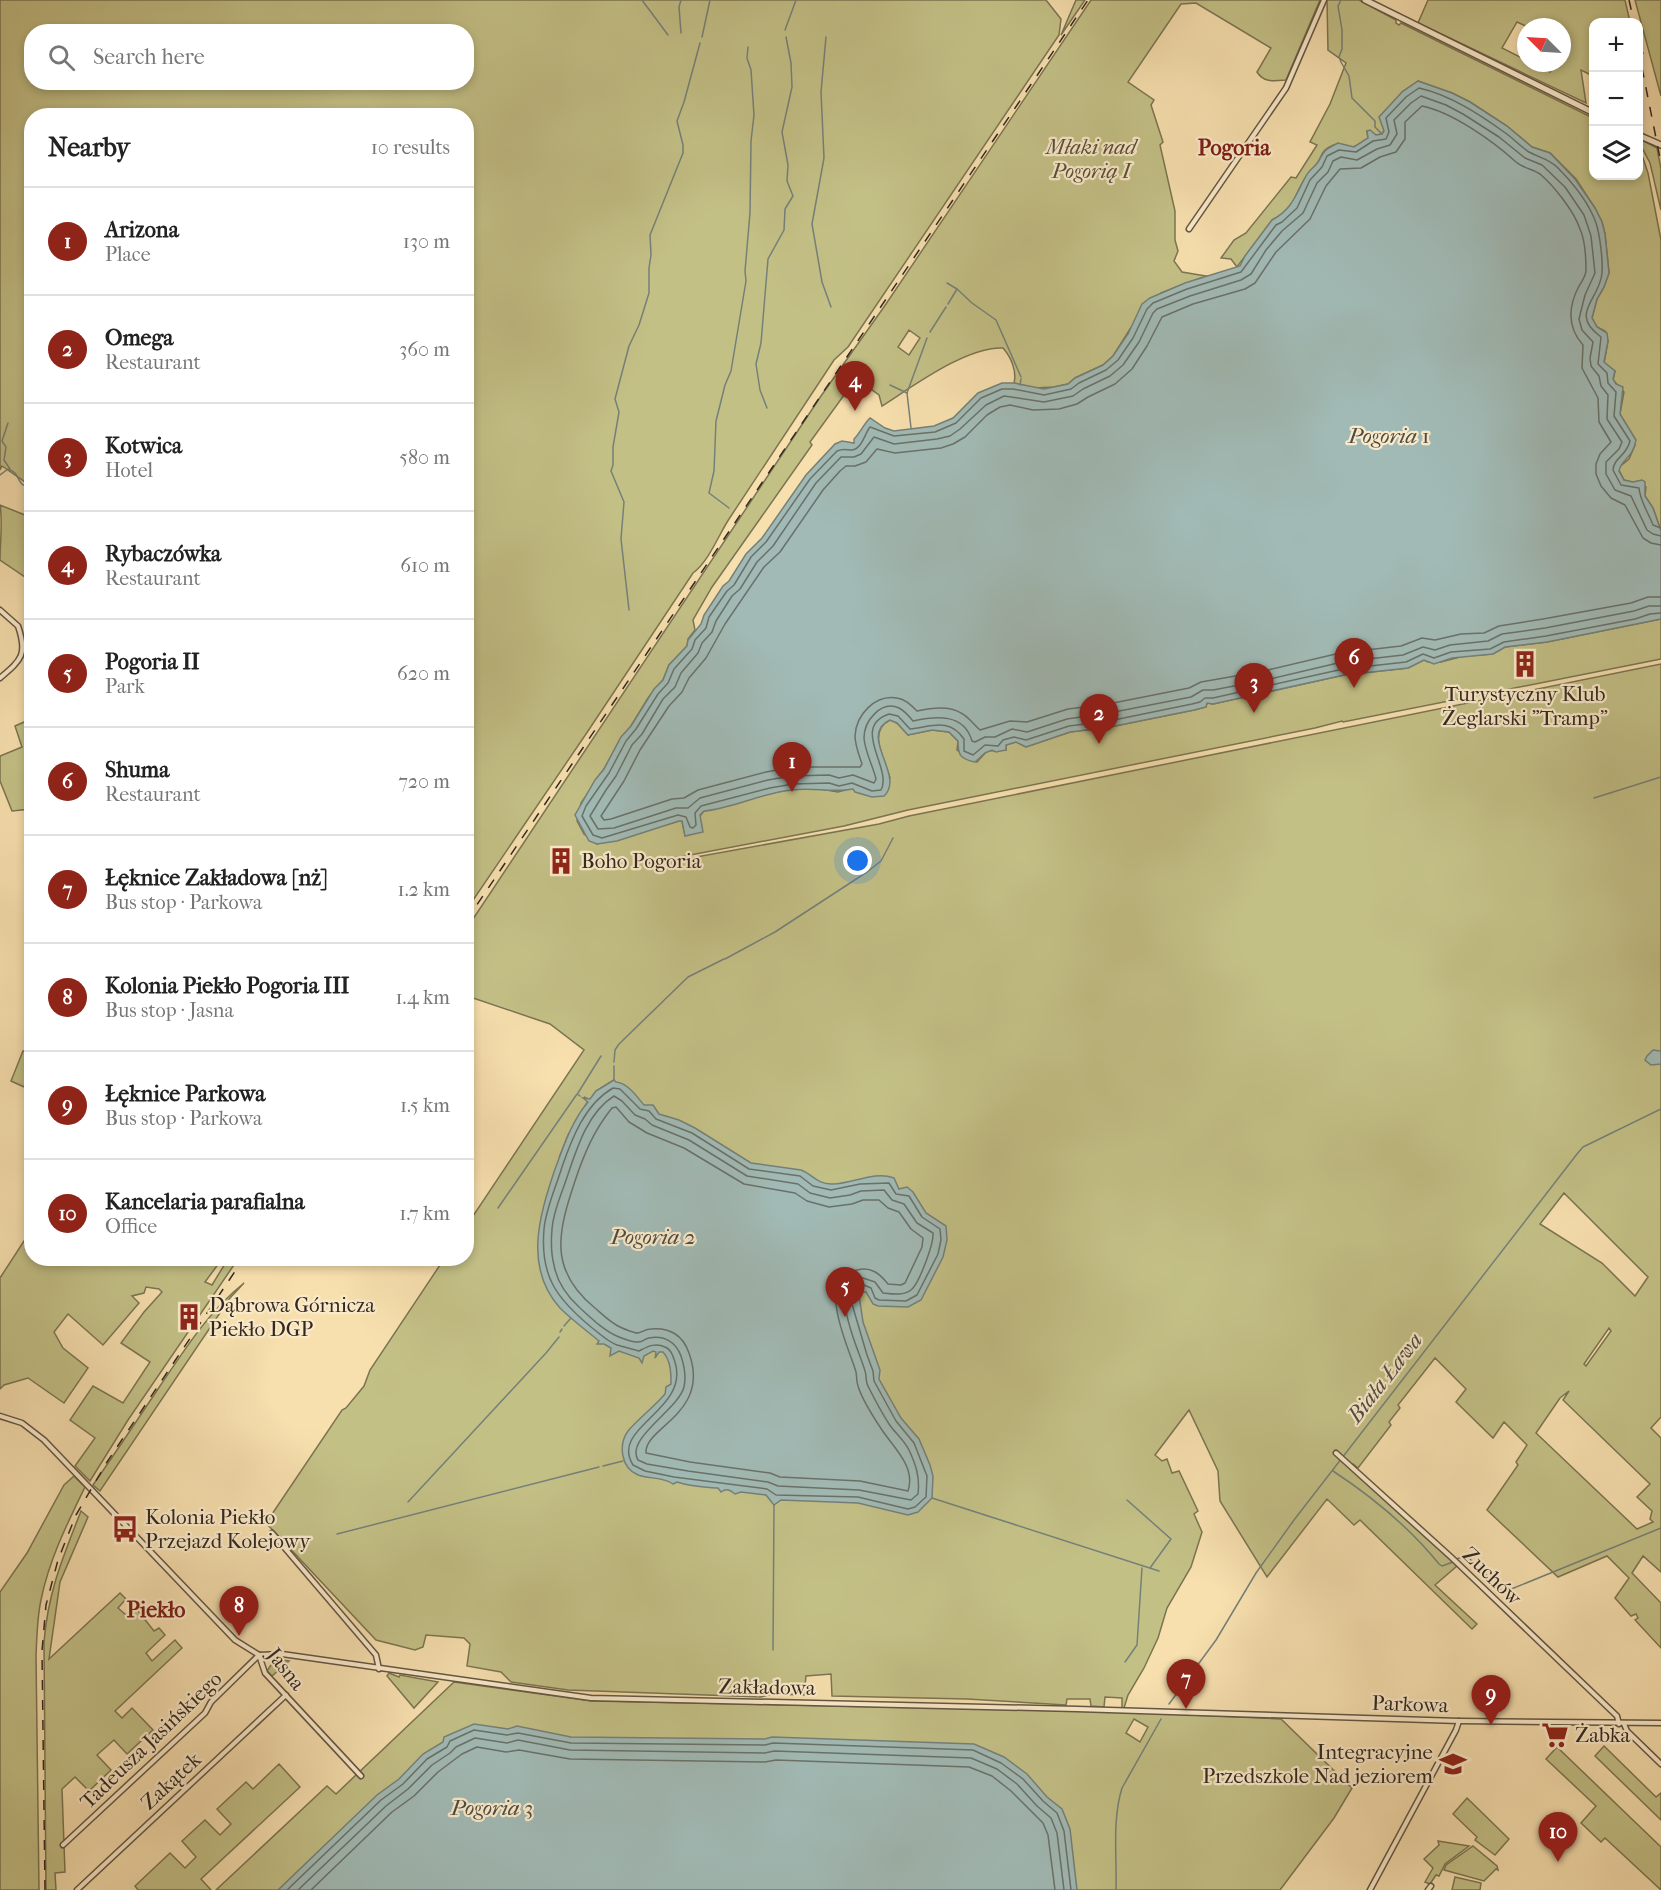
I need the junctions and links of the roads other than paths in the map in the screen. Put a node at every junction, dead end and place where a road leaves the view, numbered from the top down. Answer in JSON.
{"nodes":[{"id":1,"x":1324,"y":0,"type":"edge"},
{"id":2,"x":1365,"y":0,"type":"edge"},
{"id":3,"x":1589,"y":111,"type":"edge"},
{"id":4,"x":1643,"y":137,"type":"edge"},
{"id":5,"x":1661,"y":145,"type":"edge"},
{"id":6,"x":1189,"y":229,"type":"dead end"},
{"id":7,"x":0,"y":610,"type":"edge"},
{"id":8,"x":0,"y":678,"type":"edge"},
{"id":9,"x":0,"y":1416,"type":"edge"},
{"id":10,"x":1337,"y":1454,"type":"dead end"},
{"id":11,"x":272,"y":1533,"type":"dead end"},
{"id":12,"x":259,"y":1655,"type":"junction"},
{"id":13,"x":379,"y":1669,"type":"junction"},
{"id":14,"x":286,"y":1695,"type":"junction"},
{"id":15,"x":1157,"y":1712,"type":"joint"},
{"id":16,"x":1459,"y":1721,"type":"junction"},
{"id":17,"x":1661,"y":1723,"type":"edge"},
{"id":18,"x":1622,"y":1724,"type":"junction"},
{"id":19,"x":1661,"y":1764,"type":"edge"},
{"id":20,"x":362,"y":1776,"type":"dead end"},
{"id":21,"x":63,"y":1845,"type":"dead end"},
{"id":22,"x":77,"y":1890,"type":"edge"},
{"id":23,"x":1370,"y":1890,"type":"edge"}],
"edges":[{"from":1,"to":6,"type":"street"},
{"from":2,"to":3,"type":"street"},
{"from":4,"to":5,"type":"street"},
{"from":7,"to":8,"type":"street"},
{"from":9,"to":12,"type":"street","name":"Jasna"},
{"from":10,"to":18,"type":"street","name":"Zuchów"},
{"from":11,"to":13,"type":"street"},
{"from":12,"to":13,"type":"street","name":"Zakładowa"},
{"from":12,"to":14,"type":"street","name":"Jasna"},
{"from":12,"to":21,"type":"street","name":"Tadeusza Jasińskiego"},
{"from":13,"to":15,"type":"street","name":"Zakładowa"},
{"from":14,"to":20,"type":"street","name":"Jasna"},
{"from":14,"to":22,"type":"street","name":"Zakątek"},
{"from":15,"to":16,"type":"street","name":"Parkowa"},
{"from":16,"to":18,"type":"street","name":"Parkowa"},
{"from":16,"to":23,"type":"street"},
{"from":17,"to":18,"type":"street","name":"Parkowa"},
{"from":18,"to":19,"type":"street","name":"Zuchów"}]}
